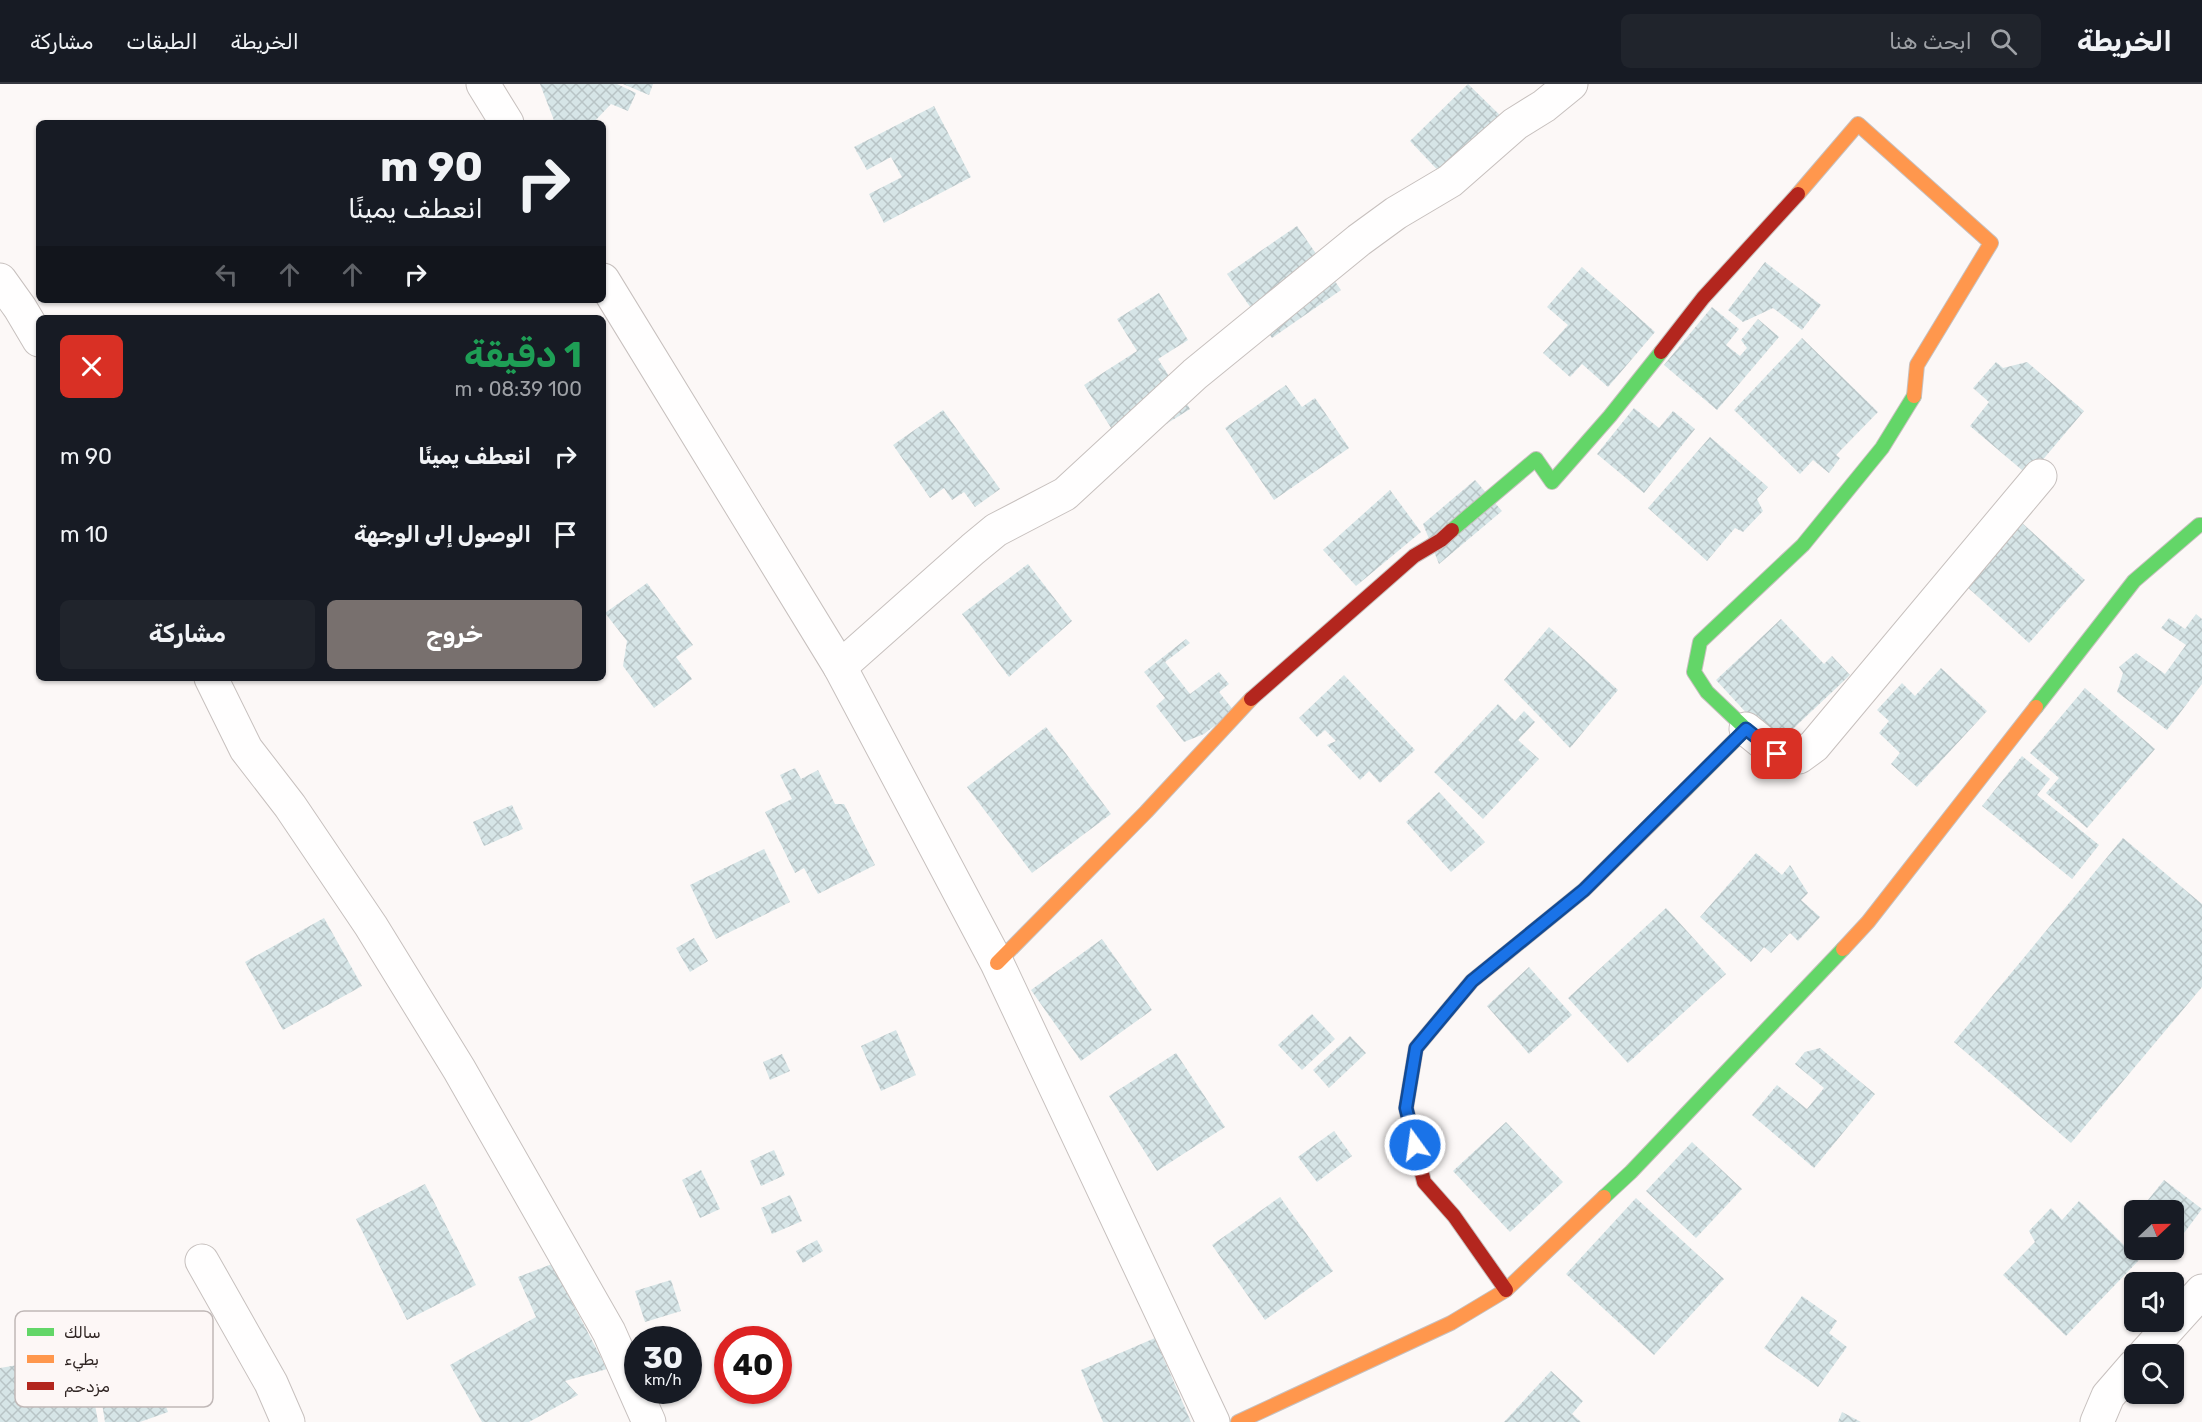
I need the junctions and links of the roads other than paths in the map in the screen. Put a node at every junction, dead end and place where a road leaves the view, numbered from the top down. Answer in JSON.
{"nodes":[{"id":1,"x":483,"y":84,"type":"edge"},
{"id":2,"x":1571,"y":84,"type":"edge"},
{"id":3,"x":505,"y":120,"type":"edge"},
{"id":4,"x":0,"y":280,"type":"edge"},
{"id":5,"x":606,"y":285,"type":"edge"},
{"id":6,"x":36,"y":335,"type":"edge"},
{"id":7,"x":2040,"y":476,"type":"dead end"},
{"id":8,"x":2202,"y":525,"type":"edge"},
{"id":9,"x":840,"y":667,"type":"junction"},
{"id":10,"x":212,"y":681,"type":"edge"},
{"id":11,"x":1746,"y":729,"type":"junction"},
{"id":12,"x":997,"y":963,"type":"junction"},
{"id":13,"x":202,"y":1261,"type":"dead end"},
{"id":14,"x":1506,"y":1290,"type":"junction"},
{"id":15,"x":2202,"y":1291,"type":"edge"},
{"id":16,"x":2154,"y":1344,"type":"edge"},
{"id":17,"x":2124,"y":1378,"type":"edge"},
{"id":18,"x":288,"y":1422,"type":"edge"},
{"id":19,"x":649,"y":1422,"type":"edge"},
{"id":20,"x":1213,"y":1422,"type":"edge"},
{"id":21,"x":1238,"y":1422,"type":"edge"},
{"id":22,"x":2097,"y":1422,"type":"edge"}],
"edges":[{"from":1,"to":3,"type":"street"},
{"from":2,"to":9,"type":"street"},
{"from":4,"to":6,"type":"street"},
{"from":5,"to":9,"type":"street"},
{"from":7,"to":11,"type":"street"},
{"from":8,"to":14,"type":"street"},
{"from":9,"to":12,"type":"street"},
{"from":10,"to":19,"type":"street"},
{"from":11,"to":12,"type":"street"},
{"from":11,"to":14,"type":"street"},
{"from":12,"to":20,"type":"street"},
{"from":13,"to":18,"type":"street"},
{"from":14,"to":21,"type":"street"},
{"from":15,"to":16,"type":"street"},
{"from":17,"to":22,"type":"street"}]}
